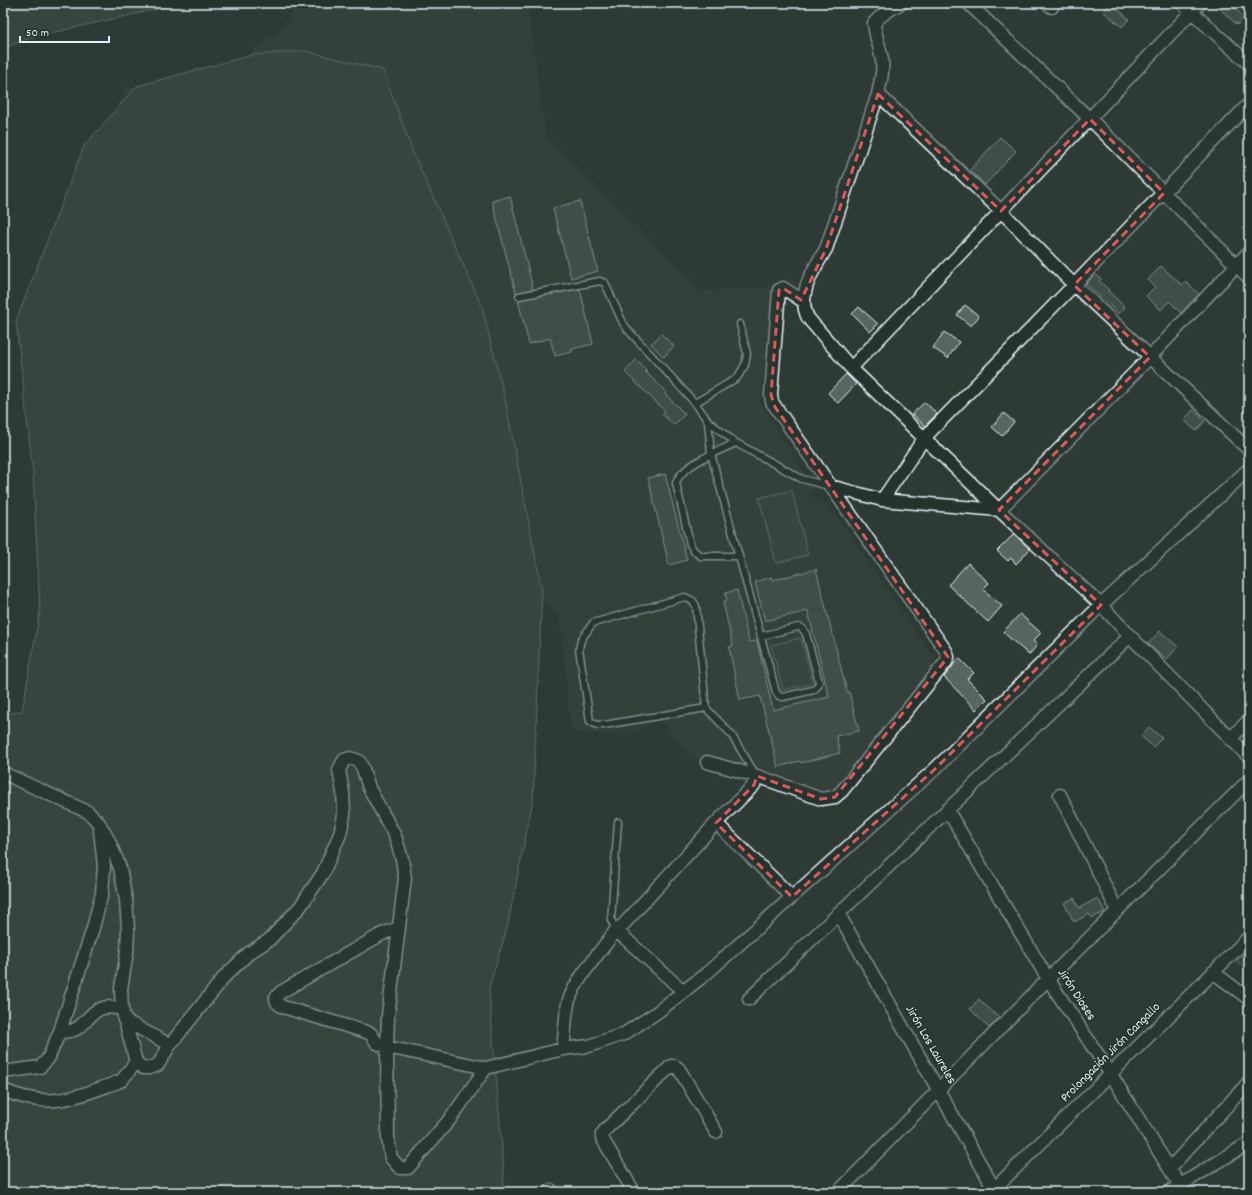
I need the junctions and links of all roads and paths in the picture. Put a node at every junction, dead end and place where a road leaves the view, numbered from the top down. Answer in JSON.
{"nodes":[{"id":1,"x":902,"y":3,"type":"edge"},
{"id":2,"x":968,"y":3,"type":"edge"},
{"id":3,"x":1182,"y":3,"type":"edge"},
{"id":4,"x":1200,"y":3,"type":"edge"},
{"id":5,"x":1191,"y":12,"type":"junction"},
{"id":6,"x":1249,"y":64,"type":"edge"},
{"id":7,"x":878,"y":94,"type":"junction"},
{"id":8,"x":1249,"y":104,"type":"edge"},
{"id":9,"x":1090,"y":119,"type":"junction"},
{"id":10,"x":1164,"y":193,"type":"junction"},
{"id":11,"x":1001,"y":212,"type":"junction"},
{"id":12,"x":1249,"y":252,"type":"edge"},
{"id":13,"x":1236,"y":265,"type":"junction"},
{"id":14,"x":1249,"y":278,"type":"edge"},
{"id":15,"x":1074,"y":285,"type":"junction"},
{"id":16,"x":519,"y":296,"type":"dead end"},
{"id":17,"x":803,"y":301,"type":"junction"},
{"id":18,"x":740,"y":324,"type":"dead end"},
{"id":19,"x":1150,"y":357,"type":"junction"},
{"id":20,"x":851,"y":368,"type":"junction"},
{"id":21,"x":695,"y":403,"type":"junction"},
{"id":22,"x":708,"y":421,"type":"junction"},
{"id":23,"x":925,"y":437,"type":"junction"},
{"id":24,"x":736,"y":443,"type":"junction"},
{"id":25,"x":1249,"y":450,"type":"edge"},
{"id":26,"x":711,"y":454,"type":"junction"},
{"id":27,"x":1249,"y":469,"type":"edge"},
{"id":28,"x":830,"y":486,"type":"junction"},
{"id":29,"x":882,"y":500,"type":"junction"},
{"id":30,"x":999,"y":510,"type":"junction"},
{"id":31,"x":739,"y":556,"type":"junction"},
{"id":32,"x":1102,"y":605,"type":"junction"},
{"id":33,"x":761,"y":636,"type":"junction"},
{"id":34,"x":1130,"y":636,"type":"junction"},
{"id":35,"x":706,"y":708,"type":"junction"},
{"id":36,"x":1249,"y":720,"type":"edge"},
{"id":37,"x":1230,"y":739,"type":"junction"},
{"id":38,"x":1249,"y":757,"type":"edge"},
{"id":39,"x":707,"y":762,"type":"dead end"},
{"id":40,"x":3,"y":773,"type":"edge"},
{"id":41,"x":757,"y":776,"type":"junction"},
{"id":42,"x":1249,"y":780,"type":"edge"},
{"id":43,"x":1060,"y":795,"type":"dead end"},
{"id":44,"x":948,"y":811,"type":"junction"},
{"id":45,"x":618,"y":822,"type":"dead end"},
{"id":46,"x":99,"y":823,"type":"junction"},
{"id":47,"x":716,"y":823,"type":"junction"},
{"id":48,"x":792,"y":897,"type":"junction"},
{"id":49,"x":1117,"y":910,"type":"junction"},
{"id":50,"x":838,"y":913,"type":"junction"},
{"id":51,"x":398,"y":928,"type":"junction"},
{"id":52,"x":616,"y":930,"type":"junction"},
{"id":53,"x":1249,"y":937,"type":"edge"},
{"id":54,"x":1213,"y":972,"type":"junction"},
{"id":55,"x":1048,"y":979,"type":"junction"},
{"id":56,"x":683,"y":991,"type":"junction"},
{"id":57,"x":749,"y":999,"type":"dead end"},
{"id":58,"x":1249,"y":999,"type":"edge"},
{"id":59,"x":123,"y":1014,"type":"junction"},
{"id":60,"x":388,"y":1016,"type":"junction"},
{"id":61,"x":60,"y":1031,"type":"junction"},
{"id":62,"x":370,"y":1033,"type":"junction"},
{"id":63,"x":170,"y":1045,"type":"junction"},
{"id":64,"x":387,"y":1047,"type":"junction"},
{"id":65,"x":563,"y":1049,"type":"junction"},
{"id":66,"x":136,"y":1062,"type":"junction"},
{"id":67,"x":486,"y":1068,"type":"junction"},
{"id":68,"x":3,"y":1072,"type":"edge"},
{"id":69,"x":1110,"y":1073,"type":"junction"},
{"id":70,"x":1249,"y":1082,"type":"edge"},
{"id":71,"x":3,"y":1090,"type":"edge"},
{"id":72,"x":939,"y":1090,"type":"junction"},
{"id":73,"x":716,"y":1132,"type":"dead end"},
{"id":74,"x":1249,"y":1143,"type":"edge"},
{"id":75,"x":1170,"y":1168,"type":"junction"},
{"id":76,"x":1183,"y":1189,"type":"edge"},
{"id":77,"x":994,"y":1191,"type":"edge"},
{"id":78,"x":634,"y":1192,"type":"edge"},
{"id":79,"x":838,"y":1192,"type":"edge"},
{"id":80,"x":1169,"y":1192,"type":"edge"}],
"edges":[{"from":1,"to":7,"type":"street"},
{"from":2,"to":9,"type":"street"},
{"from":3,"to":5,"type":"street"},
{"from":4,"to":5,"type":"street"},
{"from":5,"to":6,"type":"street"},
{"from":5,"to":9,"type":"street"},
{"from":7,"to":11,"type":"street"},
{"from":7,"to":17,"type":"street"},
{"from":8,"to":10,"type":"street"},
{"from":9,"to":10,"type":"street"},
{"from":9,"to":11,"type":"street"},
{"from":10,"to":13,"type":"street"},
{"from":10,"to":15,"type":"street"},
{"from":11,"to":15,"type":"street"},
{"from":11,"to":20,"type":"street"},
{"from":12,"to":13,"type":"street"},
{"from":13,"to":14,"type":"street"},
{"from":13,"to":19,"type":"street"},
{"from":15,"to":19,"type":"street"},
{"from":15,"to":23,"type":"street"},
{"from":16,"to":21,"type":"lane"},
{"from":17,"to":20,"type":"street"},
{"from":17,"to":28,"type":"street"},
{"from":18,"to":21,"type":"lane"},
{"from":19,"to":25,"type":"street"},
{"from":19,"to":30,"type":"street"},
{"from":20,"to":23,"type":"street"},
{"from":21,"to":22,"type":"lane"},
{"from":22,"to":24,"type":"lane"},
{"from":22,"to":26,"type":"lane"},
{"from":23,"to":29,"type":"street"},
{"from":23,"to":30,"type":"street"},
{"from":24,"to":26,"type":"lane"},
{"from":24,"to":28,"type":"lane"},
{"from":26,"to":31,"type":"lane"},
{"from":26,"to":31,"type":"lane"},
{"from":27,"to":32,"type":"street"},
{"from":28,"to":29,"type":"street"},
{"from":28,"to":41,"type":"street"},
{"from":29,"to":30,"type":"street"},
{"from":30,"to":32,"type":"street"},
{"from":31,"to":33,"type":"lane"},
{"from":32,"to":34,"type":"street"},
{"from":32,"to":48,"type":"street"},
{"from":33,"to":33,"type":"lane"},
{"from":34,"to":37,"type":"street"},
{"from":34,"to":44,"type":"street"},
{"from":35,"to":35,"type":"lane"},
{"from":35,"to":41,"type":"lane"},
{"from":36,"to":37,"type":"street"},
{"from":37,"to":38,"type":"street"},
{"from":39,"to":41,"type":"street"},
{"from":40,"to":46,"type":"street"},
{"from":41,"to":47,"type":"street"},
{"from":42,"to":49,"type":"street"},
{"from":43,"to":49,"type":"street"},
{"from":44,"to":50,"type":"street"},
{"from":44,"to":55,"type":"street","name":"Jirón Dioses"},
{"from":45,"to":52,"type":"lane"},
{"from":46,"to":59,"type":"street"},
{"from":46,"to":61,"type":"street"},
{"from":47,"to":48,"type":"street"},
{"from":47,"to":52,"type":"street"},
{"from":48,"to":56,"type":"street"},
{"from":49,"to":55,"type":"street"},
{"from":50,"to":57,"type":"street"},
{"from":50,"to":72,"type":"street","name":"Jirón Los Laureles"},
{"from":51,"to":60,"type":"street"},
{"from":51,"to":62,"type":"street"},
{"from":51,"to":63,"type":"street"},
{"from":52,"to":56,"type":"street"},
{"from":52,"to":65,"type":"street"},
{"from":53,"to":54,"type":"street","name":"Prolongación Jirón Cangallo"},
{"from":54,"to":58,"type":"street"},
{"from":54,"to":69,"type":"street","name":"Prolongación Jirón Cangallo"},
{"from":55,"to":69,"type":"street","name":"Jirón Dioses"},
{"from":55,"to":72,"type":"street"},
{"from":56,"to":65,"type":"street"},
{"from":59,"to":61,"type":"street"},
{"from":59,"to":63,"type":"street"},
{"from":59,"to":66,"type":"street"},
{"from":60,"to":62,"type":"street"},
{"from":60,"to":64,"type":"street"},
{"from":61,"to":68,"type":"street"},
{"from":62,"to":64,"type":"street"},
{"from":63,"to":66,"type":"street"},
{"from":64,"to":67,"type":"street"},
{"from":64,"to":67,"type":"street"},
{"from":65,"to":67,"type":"street"},
{"from":66,"to":71,"type":"street"},
{"from":69,"to":75,"type":"street","name":"Jirón Dioses"},
{"from":69,"to":77,"type":"street","name":"Prolongación Jirón Cangallo"},
{"from":70,"to":75,"type":"street"},
{"from":72,"to":77,"type":"street","name":"Jirón Los Laureles"},
{"from":72,"to":79,"type":"street"},
{"from":73,"to":78,"type":"street"},
{"from":74,"to":76,"type":"street"},
{"from":75,"to":76,"type":"street","name":"Jirón Dioses"},
{"from":76,"to":80,"type":"street"}]}
